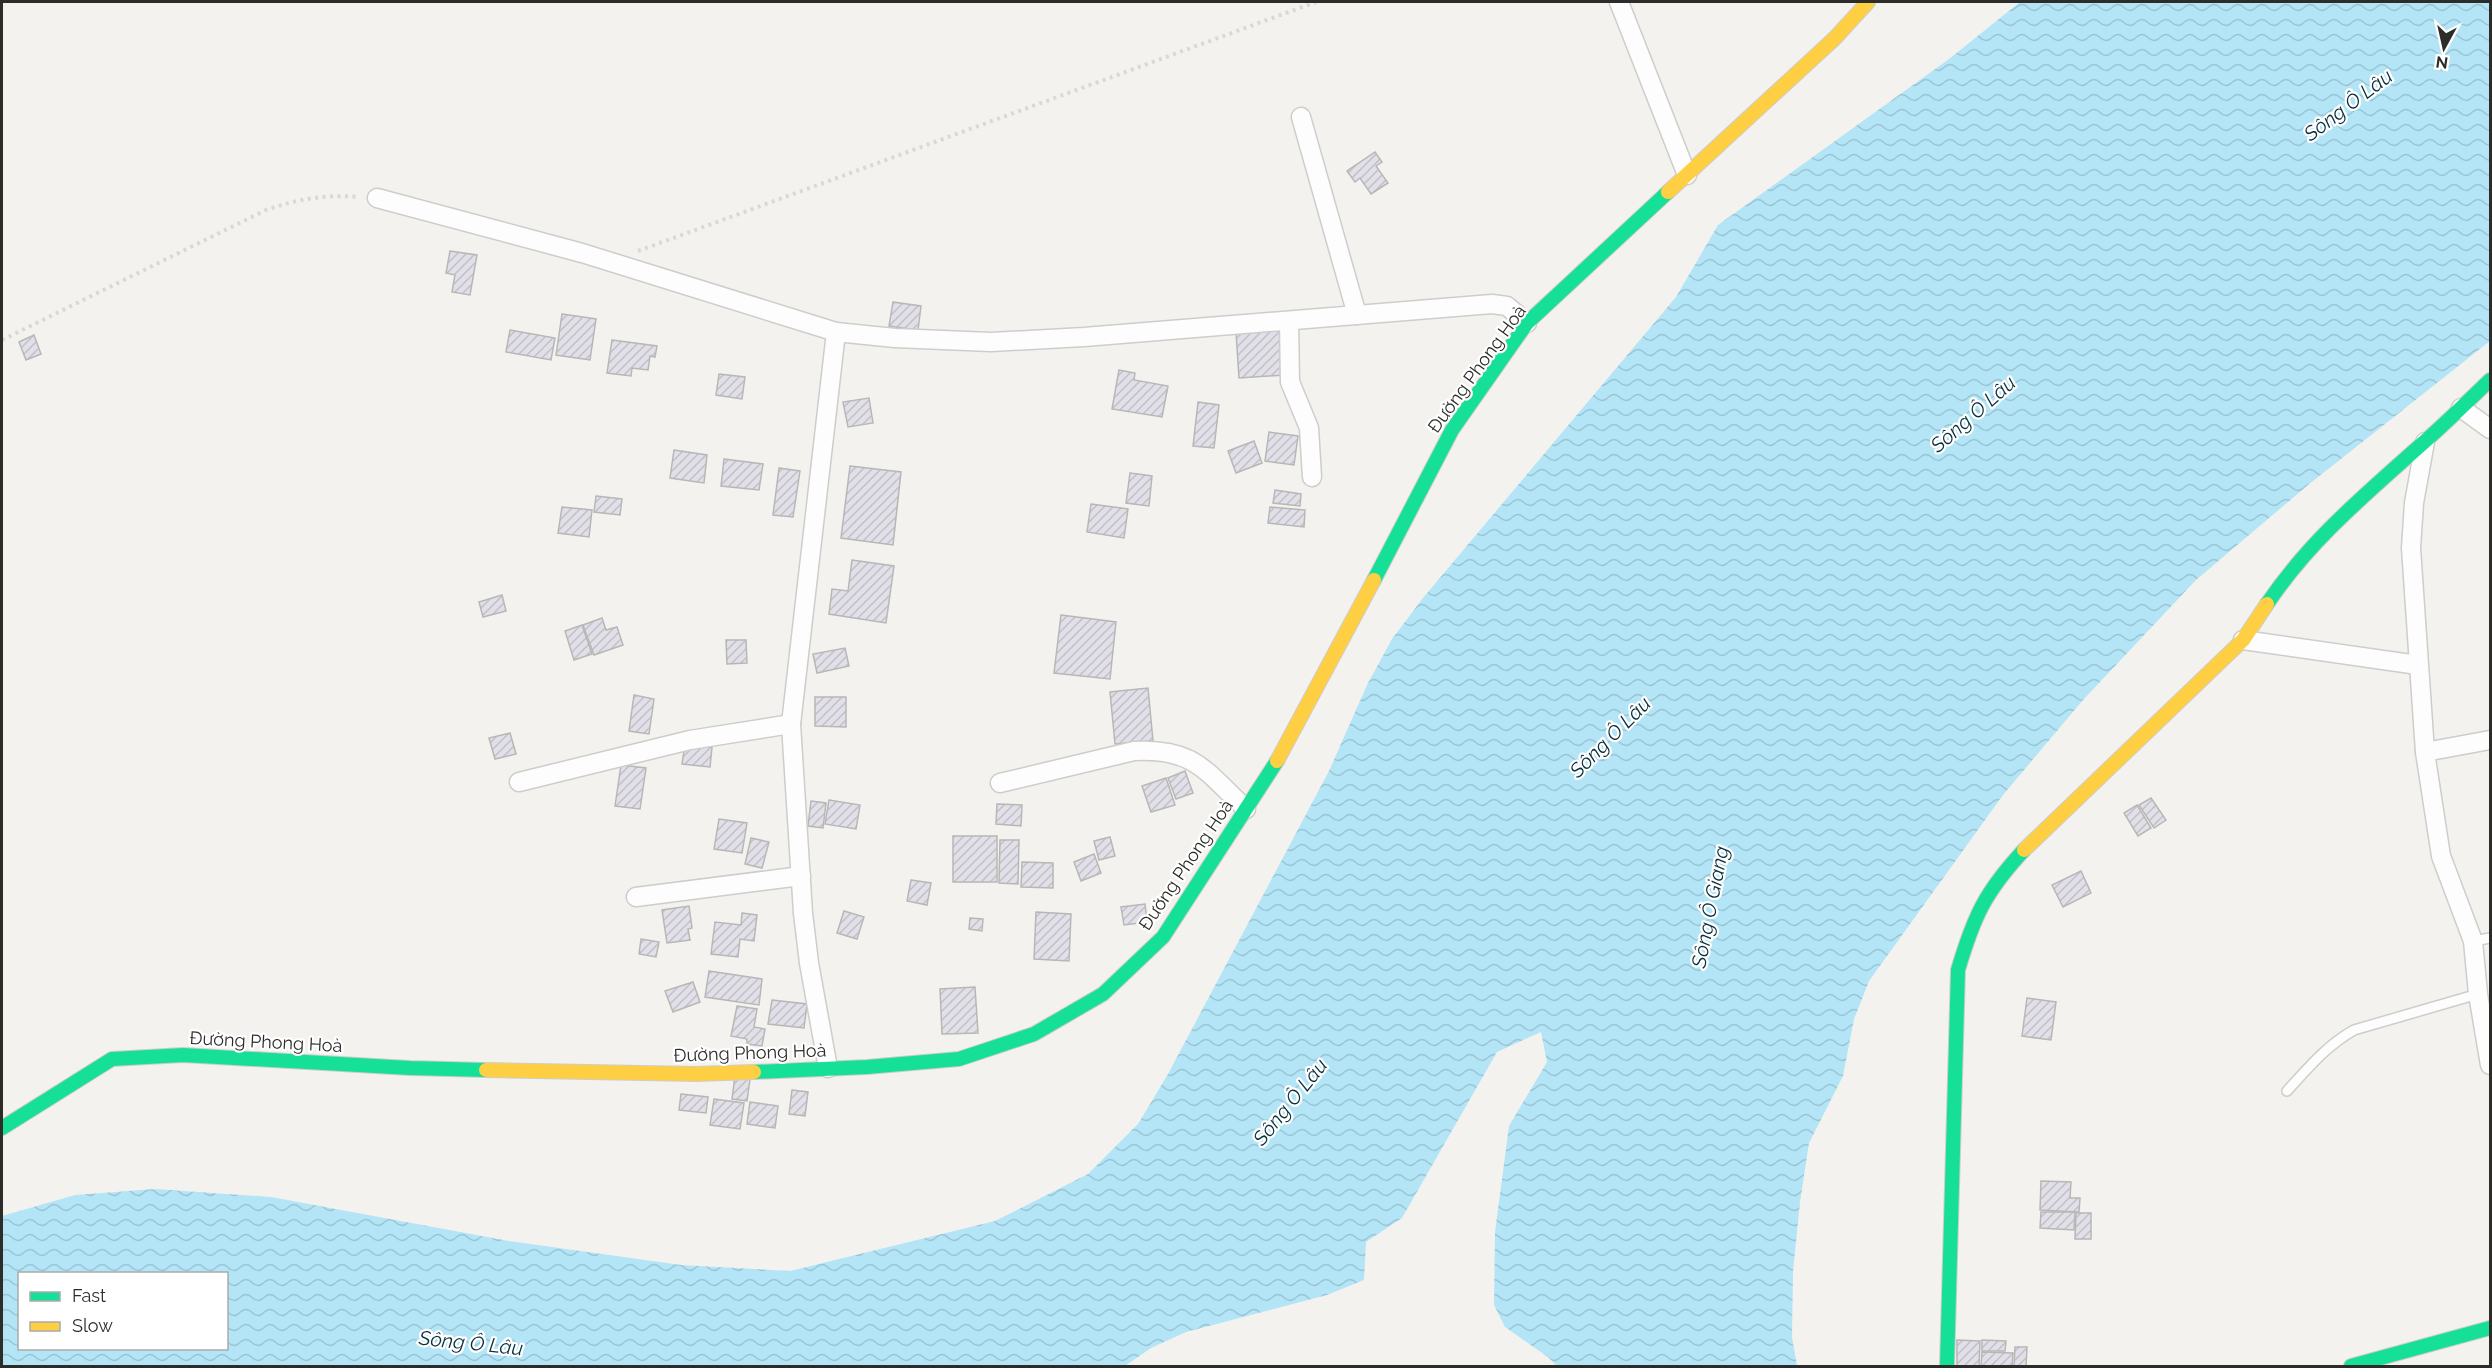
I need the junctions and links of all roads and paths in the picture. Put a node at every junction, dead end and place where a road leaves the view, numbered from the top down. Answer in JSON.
{"nodes":[{"id":1,"x":1316,"y":2,"type":"edge"},
{"id":2,"x":1619,"y":2,"type":"edge"},
{"id":3,"x":1868,"y":2,"type":"edge"},
{"id":4,"x":1301,"y":117,"type":"dead end"},
{"id":5,"x":1687,"y":175,"type":"junction"},
{"id":6,"x":377,"y":198,"type":"joint"},
{"id":7,"x":632,"y":252,"type":"dead end"},
{"id":8,"x":1357,"y":315,"type":"junction"},
{"id":9,"x":1289,"y":321,"type":"junction"},
{"id":10,"x":1527,"y":323,"type":"junction"},
{"id":11,"x":836,"y":332,"type":"junction"},
{"id":12,"x":2,"y":340,"type":"edge"},
{"id":13,"x":2490,"y":380,"type":"edge"},
{"id":14,"x":2461,"y":408,"type":"junction"},
{"id":15,"x":2490,"y":429,"type":"edge"},
{"id":16,"x":2425,"y":442,"type":"junction"},
{"id":17,"x":1312,"y":477,"type":"dead end"},
{"id":18,"x":2243,"y":640,"type":"junction"},
{"id":19,"x":2418,"y":665,"type":"junction"},
{"id":20,"x":791,"y":724,"type":"junction"},
{"id":21,"x":2490,"y":740,"type":"edge"},
{"id":22,"x":2425,"y":752,"type":"junction"},
{"id":23,"x":519,"y":782,"type":"dead end"},
{"id":24,"x":1000,"y":783,"type":"dead end"},
{"id":25,"x":1246,"y":809,"type":"junction"},
{"id":26,"x":801,"y":876,"type":"junction"},
{"id":27,"x":636,"y":897,"type":"dead end"},
{"id":28,"x":2482,"y":939,"type":"edge"},
{"id":29,"x":2478,"y":994,"type":"junction"},
{"id":30,"x":2490,"y":1065,"type":"edge"},
{"id":31,"x":828,"y":1068,"type":"junction"},
{"id":32,"x":2287,"y":1091,"type":"dead end"},
{"id":33,"x":2,"y":1128,"type":"edge"},
{"id":34,"x":2490,"y":1328,"type":"edge"},
{"id":35,"x":1947,"y":1366,"type":"edge"},
{"id":36,"x":2351,"y":1366,"type":"edge"}],
"edges":[{"from":1,"to":7,"type":"path"},
{"from":2,"to":5,"type":"street"},
{"from":3,"to":5,"type":"main road","name":"Đường Phong Hoà"},
{"from":4,"to":8,"type":"street"},
{"from":5,"to":10,"type":"main road","name":"Đường Phong Hoà"},
{"from":6,"to":11,"type":"street"},
{"from":6,"to":12,"type":"path"},
{"from":8,"to":9,"type":"street"},
{"from":8,"to":10,"type":"street"},
{"from":9,"to":11,"type":"street"},
{"from":9,"to":17,"type":"street"},
{"from":10,"to":25,"type":"main road","name":"Đường Phong Hoà"},
{"from":11,"to":20,"type":"street"},
{"from":13,"to":14,"type":"main road"},
{"from":14,"to":15,"type":"street"},
{"from":14,"to":16,"type":"main road"},
{"from":16,"to":18,"type":"main road"},
{"from":16,"to":19,"type":"street"},
{"from":18,"to":19,"type":"street"},
{"from":18,"to":35,"type":"main road"},
{"from":19,"to":22,"type":"street"},
{"from":20,"to":23,"type":"street"},
{"from":20,"to":26,"type":"street"},
{"from":21,"to":22,"type":"street"},
{"from":22,"to":28,"type":"street"},
{"from":24,"to":25,"type":"street"},
{"from":25,"to":31,"type":"main road","name":"Đường Phong Hoà"},
{"from":26,"to":27,"type":"street"},
{"from":26,"to":31,"type":"street"},
{"from":28,"to":29,"type":"street"},
{"from":29,"to":30,"type":"street"},
{"from":29,"to":32,"type":"lane"},
{"from":31,"to":33,"type":"main road","name":"Đường Phong Hoà"},
{"from":34,"to":36,"type":"main road"}]}
